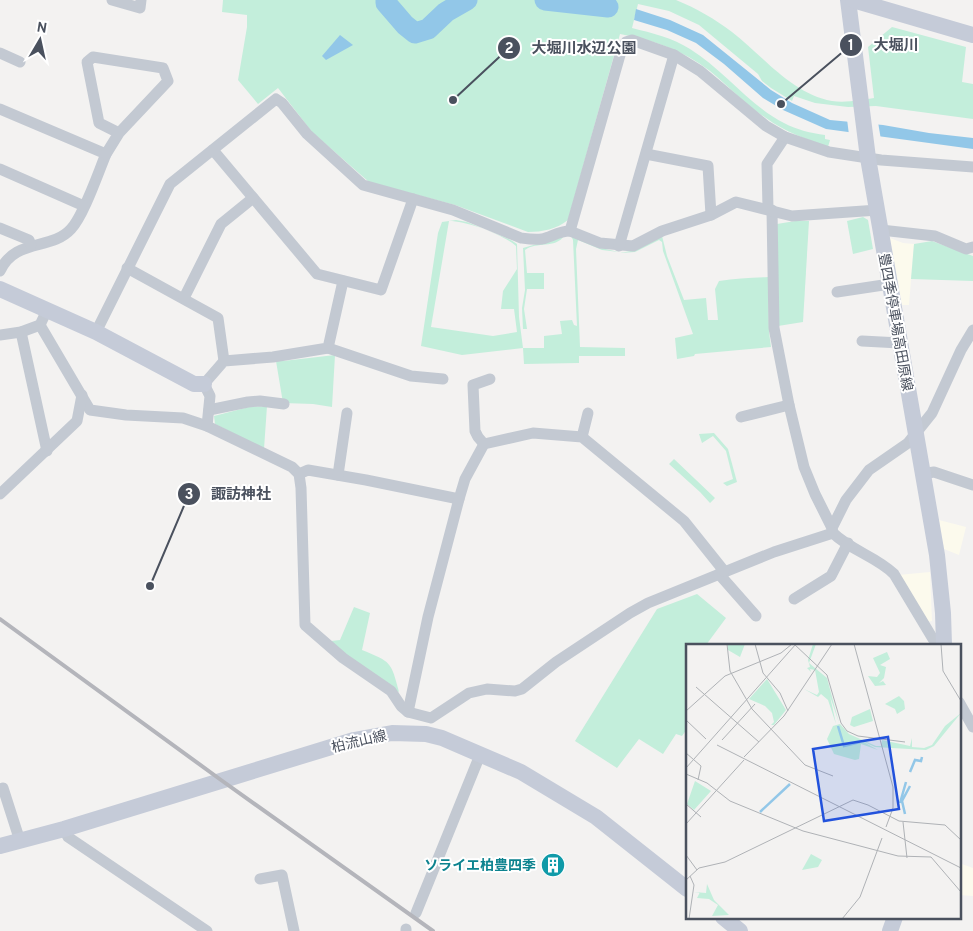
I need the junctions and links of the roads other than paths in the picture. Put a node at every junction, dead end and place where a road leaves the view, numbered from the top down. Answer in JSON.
{"nodes":[{"id":1,"x":112,"y":0,"type":"edge"},
{"id":2,"x":141,"y":0,"type":"edge"},
{"id":3,"x":848,"y":0,"type":"edge"},
{"id":4,"x":859,"y":2,"type":"edge"},
{"id":5,"x":973,"y":35,"type":"edge"},
{"id":6,"x":0,"y":53,"type":"edge"},
{"id":7,"x":674,"y":55,"type":"junction"},
{"id":8,"x":20,"y":62,"type":"dead end"},
{"id":9,"x":0,"y":109,"type":"edge"},
{"id":10,"x":119,"y":133,"type":"junction"},
{"id":11,"x":785,"y":137,"type":"junction"},
{"id":12,"x":214,"y":150,"type":"junction"},
{"id":13,"x":867,"y":152,"type":"junction"},
{"id":14,"x":106,"y":154,"type":"junction"},
{"id":15,"x":646,"y":154,"type":"junction"},
{"id":16,"x":973,"y":168,"type":"edge"},
{"id":17,"x":0,"y":169,"type":"edge"},
{"id":18,"x":253,"y":198,"type":"junction"},
{"id":19,"x":413,"y":199,"type":"junction"},
{"id":20,"x":84,"y":206,"type":"junction"},
{"id":21,"x":770,"y":210,"type":"junction"},
{"id":22,"x":878,"y":210,"type":"junction"},
{"id":23,"x":711,"y":215,"type":"junction"},
{"id":24,"x":0,"y":228,"type":"edge"},
{"id":25,"x":881,"y":230,"type":"junction"},
{"id":26,"x":570,"y":231,"type":"junction"},
{"id":27,"x":31,"y":245,"type":"junction"},
{"id":28,"x":619,"y":246,"type":"junction"},
{"id":29,"x":973,"y":246,"type":"edge"},
{"id":30,"x":128,"y":268,"type":"junction"},
{"id":31,"x":0,"y":270,"type":"edge"},
{"id":32,"x":343,"y":281,"type":"junction"},
{"id":33,"x":890,"y":284,"type":"junction"},
{"id":34,"x":0,"y":288,"type":"edge"},
{"id":35,"x":837,"y":292,"type":"dead end"},
{"id":36,"x":184,"y":298,"type":"junction"},
{"id":37,"x":47,"y":310,"type":"junction"},
{"id":38,"x":40,"y":325,"type":"junction"},
{"id":39,"x":973,"y":330,"type":"edge"},
{"id":40,"x":21,"y":332,"type":"junction"},
{"id":41,"x":96,"y":332,"type":"junction"},
{"id":42,"x":0,"y":335,"type":"edge"},
{"id":43,"x":862,"y":341,"type":"dead end"},
{"id":44,"x":900,"y":343,"type":"junction"},
{"id":45,"x":328,"y":348,"type":"junction"},
{"id":46,"x":224,"y":361,"type":"junction"},
{"id":47,"x":490,"y":378,"type":"dead end"},
{"id":48,"x":443,"y":379,"type":"dead end"},
{"id":49,"x":204,"y":384,"type":"junction"},
{"id":50,"x":82,"y":395,"type":"junction"},
{"id":51,"x":284,"y":404,"type":"dead end"},
{"id":52,"x":789,"y":405,"type":"junction"},
{"id":53,"x":209,"y":410,"type":"junction"},
{"id":54,"x":347,"y":413,"type":"dead end"},
{"id":55,"x":588,"y":413,"type":"dead end"},
{"id":56,"x":741,"y":417,"type":"dead end"},
{"id":57,"x":207,"y":426,"type":"junction"},
{"id":58,"x":916,"y":435,"type":"junction"},
{"id":59,"x":582,"y":437,"type":"junction"},
{"id":60,"x":484,"y":444,"type":"junction"},
{"id":61,"x":46,"y":450,"type":"junction"},
{"id":62,"x":299,"y":474,"type":"junction"},
{"id":63,"x":922,"y":474,"type":"junction"},
{"id":64,"x":338,"y":475,"type":"junction"},
{"id":65,"x":973,"y":485,"type":"edge"},
{"id":66,"x":0,"y":494,"type":"edge"},
{"id":67,"x":459,"y":499,"type":"junction"},
{"id":68,"x":832,"y":531,"type":"junction"},
{"id":69,"x":848,"y":543,"type":"junction"},
{"id":70,"x":722,"y":573,"type":"junction"},
{"id":71,"x":794,"y":599,"type":"dead end"},
{"id":72,"x":756,"y":616,"type":"dead end"},
{"id":73,"x":944,"y":643,"type":"edge"},
{"id":74,"x":960,"y":704,"type":"edge"},
{"id":75,"x":408,"y":712,"type":"junction"},
{"id":76,"x":431,"y":718,"type":"junction"},
{"id":77,"x":973,"y":727,"type":"edge"},
{"id":78,"x":426,"y":734,"type":"junction"},
{"id":79,"x":480,"y":756,"type":"junction"},
{"id":80,"x":3,"y":788,"type":"dead end"},
{"id":81,"x":64,"y":829,"type":"junction"},
{"id":82,"x":20,"y":841,"type":"junction"},
{"id":83,"x":0,"y":846,"type":"edge"},
{"id":84,"x":260,"y":879,"type":"dead end"},
{"id":85,"x":686,"y":886,"type":"edge"},
{"id":86,"x":416,"y":913,"type":"dead end"},
{"id":87,"x":724,"y":918,"type":"edge"},
{"id":88,"x":895,"y":918,"type":"edge"},
{"id":89,"x":202,"y":930,"type":"edge"},
{"id":90,"x":294,"y":931,"type":"edge"},
{"id":91,"x":740,"y":931,"type":"edge"},
{"id":92,"x":890,"y":931,"type":"edge"}],
"edges":[{"from":1,"to":2,"type":"street"},
{"from":3,"to":13,"type":"main road","name":"豊四季停車場高田原線"},
{"from":4,"to":5,"type":"main road"},
{"from":6,"to":8,"type":"street"},
{"from":7,"to":11,"type":"street"},
{"from":7,"to":15,"type":"street"},
{"from":7,"to":26,"type":"street"},
{"from":9,"to":14,"type":"street"},
{"from":10,"to":10,"type":"street"},
{"from":10,"to":14,"type":"street"},
{"from":11,"to":13,"type":"street"},
{"from":11,"to":21,"type":"street"},
{"from":12,"to":18,"type":"street"},
{"from":12,"to":19,"type":"street"},
{"from":12,"to":30,"type":"street"},
{"from":13,"to":16,"type":"street"},
{"from":13,"to":22,"type":"main road","name":"豊四季停車場高田原線"},
{"from":14,"to":20,"type":"street"},
{"from":15,"to":23,"type":"street"},
{"from":15,"to":28,"type":"street"},
{"from":17,"to":20,"type":"street"},
{"from":18,"to":32,"type":"street"},
{"from":18,"to":36,"type":"street"},
{"from":19,"to":26,"type":"street"},
{"from":19,"to":32,"type":"street"},
{"from":20,"to":27,"type":"street"},
{"from":21,"to":22,"type":"street"},
{"from":21,"to":23,"type":"street"},
{"from":21,"to":52,"type":"street"},
{"from":22,"to":25,"type":"main road","name":"豊四季停車場高田原線"},
{"from":23,"to":28,"type":"street"},
{"from":24,"to":27,"type":"street"},
{"from":25,"to":29,"type":"street"},
{"from":25,"to":33,"type":"main road","name":"豊四季停車場高田原線"},
{"from":26,"to":28,"type":"street"},
{"from":27,"to":31,"type":"street"},
{"from":30,"to":36,"type":"street"},
{"from":30,"to":41,"type":"street"},
{"from":32,"to":45,"type":"street"},
{"from":33,"to":35,"type":"street"},
{"from":33,"to":44,"type":"main road","name":"豊四季停車場高田原線"},
{"from":34,"to":37,"type":"main road"},
{"from":36,"to":46,"type":"street"},
{"from":37,"to":38,"type":"street"},
{"from":37,"to":41,"type":"main road"},
{"from":38,"to":40,"type":"street"},
{"from":38,"to":50,"type":"street"},
{"from":39,"to":58,"type":"street"},
{"from":40,"to":42,"type":"street"},
{"from":40,"to":61,"type":"street"},
{"from":41,"to":49,"type":"main road"},
{"from":43,"to":44,"type":"street"},
{"from":44,"to":58,"type":"main road","name":"豊四季停車場高田原線"},
{"from":45,"to":46,"type":"street"},
{"from":45,"to":48,"type":"street"},
{"from":46,"to":49,"type":"street"},
{"from":47,"to":60,"type":"street"},
{"from":49,"to":53,"type":"street"},
{"from":50,"to":57,"type":"street"},
{"from":50,"to":61,"type":"street"},
{"from":51,"to":53,"type":"street"},
{"from":52,"to":56,"type":"street"},
{"from":52,"to":68,"type":"street"},
{"from":53,"to":57,"type":"street"},
{"from":54,"to":64,"type":"street"},
{"from":55,"to":59,"type":"street"},
{"from":57,"to":62,"type":"street"},
{"from":58,"to":63,"type":"main road","name":"豊四季停車場高田原線"},
{"from":58,"to":68,"type":"street"},
{"from":59,"to":60,"type":"street"},
{"from":59,"to":70,"type":"street"},
{"from":60,"to":67,"type":"street"},
{"from":61,"to":66,"type":"street"},
{"from":62,"to":64,"type":"street"},
{"from":62,"to":75,"type":"street"},
{"from":63,"to":65,"type":"street"},
{"from":63,"to":73,"type":"main road","name":"豊四季停車場高田原線"},
{"from":64,"to":67,"type":"street"},
{"from":67,"to":75,"type":"street"},
{"from":68,"to":69,"type":"street"},
{"from":68,"to":70,"type":"street"},
{"from":69,"to":71,"type":"street"},
{"from":69,"to":73,"type":"street"},
{"from":70,"to":72,"type":"street"},
{"from":70,"to":76,"type":"street"},
{"from":74,"to":77,"type":"street"},
{"from":75,"to":76,"type":"street"},
{"from":76,"to":78,"type":"street"},
{"from":78,"to":79,"type":"main road","name":"柏流山線"},
{"from":78,"to":81,"type":"main road","name":"柏流山線"},
{"from":79,"to":85,"type":"main road","name":"柏流山線"},
{"from":79,"to":86,"type":"street"},
{"from":80,"to":82,"type":"street"},
{"from":81,"to":82,"type":"main road","name":"柏流山線"},
{"from":81,"to":89,"type":"street"},
{"from":82,"to":83,"type":"main road","name":"柏流山線"},
{"from":84,"to":90,"type":"street"},
{"from":87,"to":91,"type":"main road"},
{"from":88,"to":92,"type":"main road"}]}
